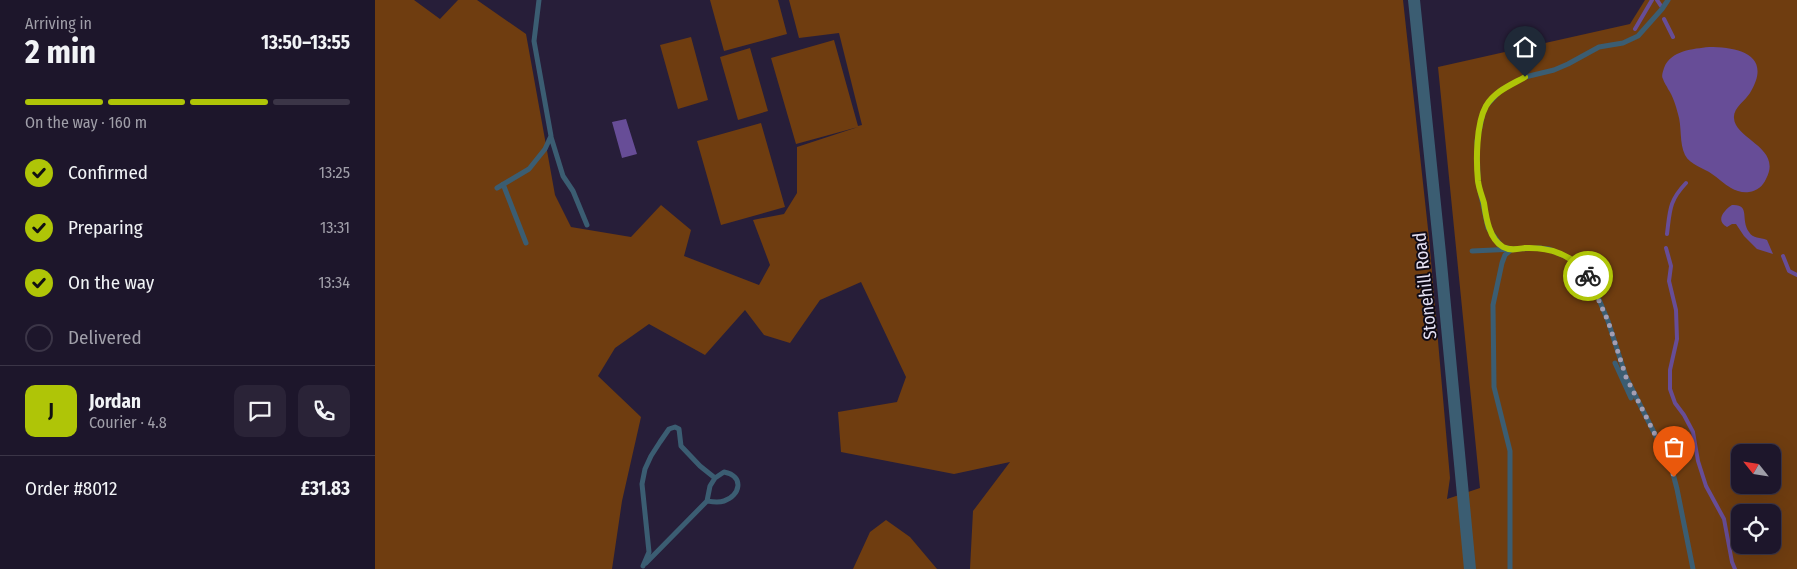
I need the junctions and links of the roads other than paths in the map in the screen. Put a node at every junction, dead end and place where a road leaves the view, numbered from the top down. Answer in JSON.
{"nodes":[{"id":1,"x":539,"y":0,"type":"edge"},
{"id":2,"x":1414,"y":0,"type":"edge"},
{"id":3,"x":1668,"y":0,"type":"edge"},
{"id":4,"x":551,"y":136,"type":"junction"},
{"id":5,"x":503,"y":184,"type":"junction"},
{"id":6,"x":497,"y":188,"type":"dead end"},
{"id":7,"x":587,"y":225,"type":"dead end"},
{"id":8,"x":526,"y":243,"type":"dead end"},
{"id":9,"x":1511,"y":249,"type":"junction"},
{"id":10,"x":1472,"y":251,"type":"dead end"},
{"id":11,"x":1615,"y":363,"type":"dead end"},
{"id":12,"x":1631,"y":398,"type":"dead end"},
{"id":13,"x":715,"y":478,"type":"junction"},
{"id":14,"x":707,"y":501,"type":"junction"},
{"id":15,"x":642,"y":568,"type":"edge"},
{"id":16,"x":1470,"y":569,"type":"edge"},
{"id":17,"x":1510,"y":569,"type":"edge"},
{"id":18,"x":1693,"y":569,"type":"edge"}],
"edges":[{"from":1,"to":4,"type":"lane"},
{"from":2,"to":16,"type":"street","name":"Stonehill Road"},
{"from":3,"to":9,"type":"lane"},
{"from":4,"to":5,"type":"lane"},
{"from":4,"to":7,"type":"lane"},
{"from":5,"to":6,"type":"lane"},
{"from":5,"to":8,"type":"lane"},
{"from":9,"to":10,"type":"lane"},
{"from":9,"to":17,"type":"lane"},
{"from":9,"to":18,"type":"lane"},
{"from":11,"to":12,"type":"lane"},
{"from":13,"to":14,"type":"lane"},
{"from":13,"to":14,"type":"lane"},
{"from":13,"to":15,"type":"lane"},
{"from":14,"to":15,"type":"lane"}]}
